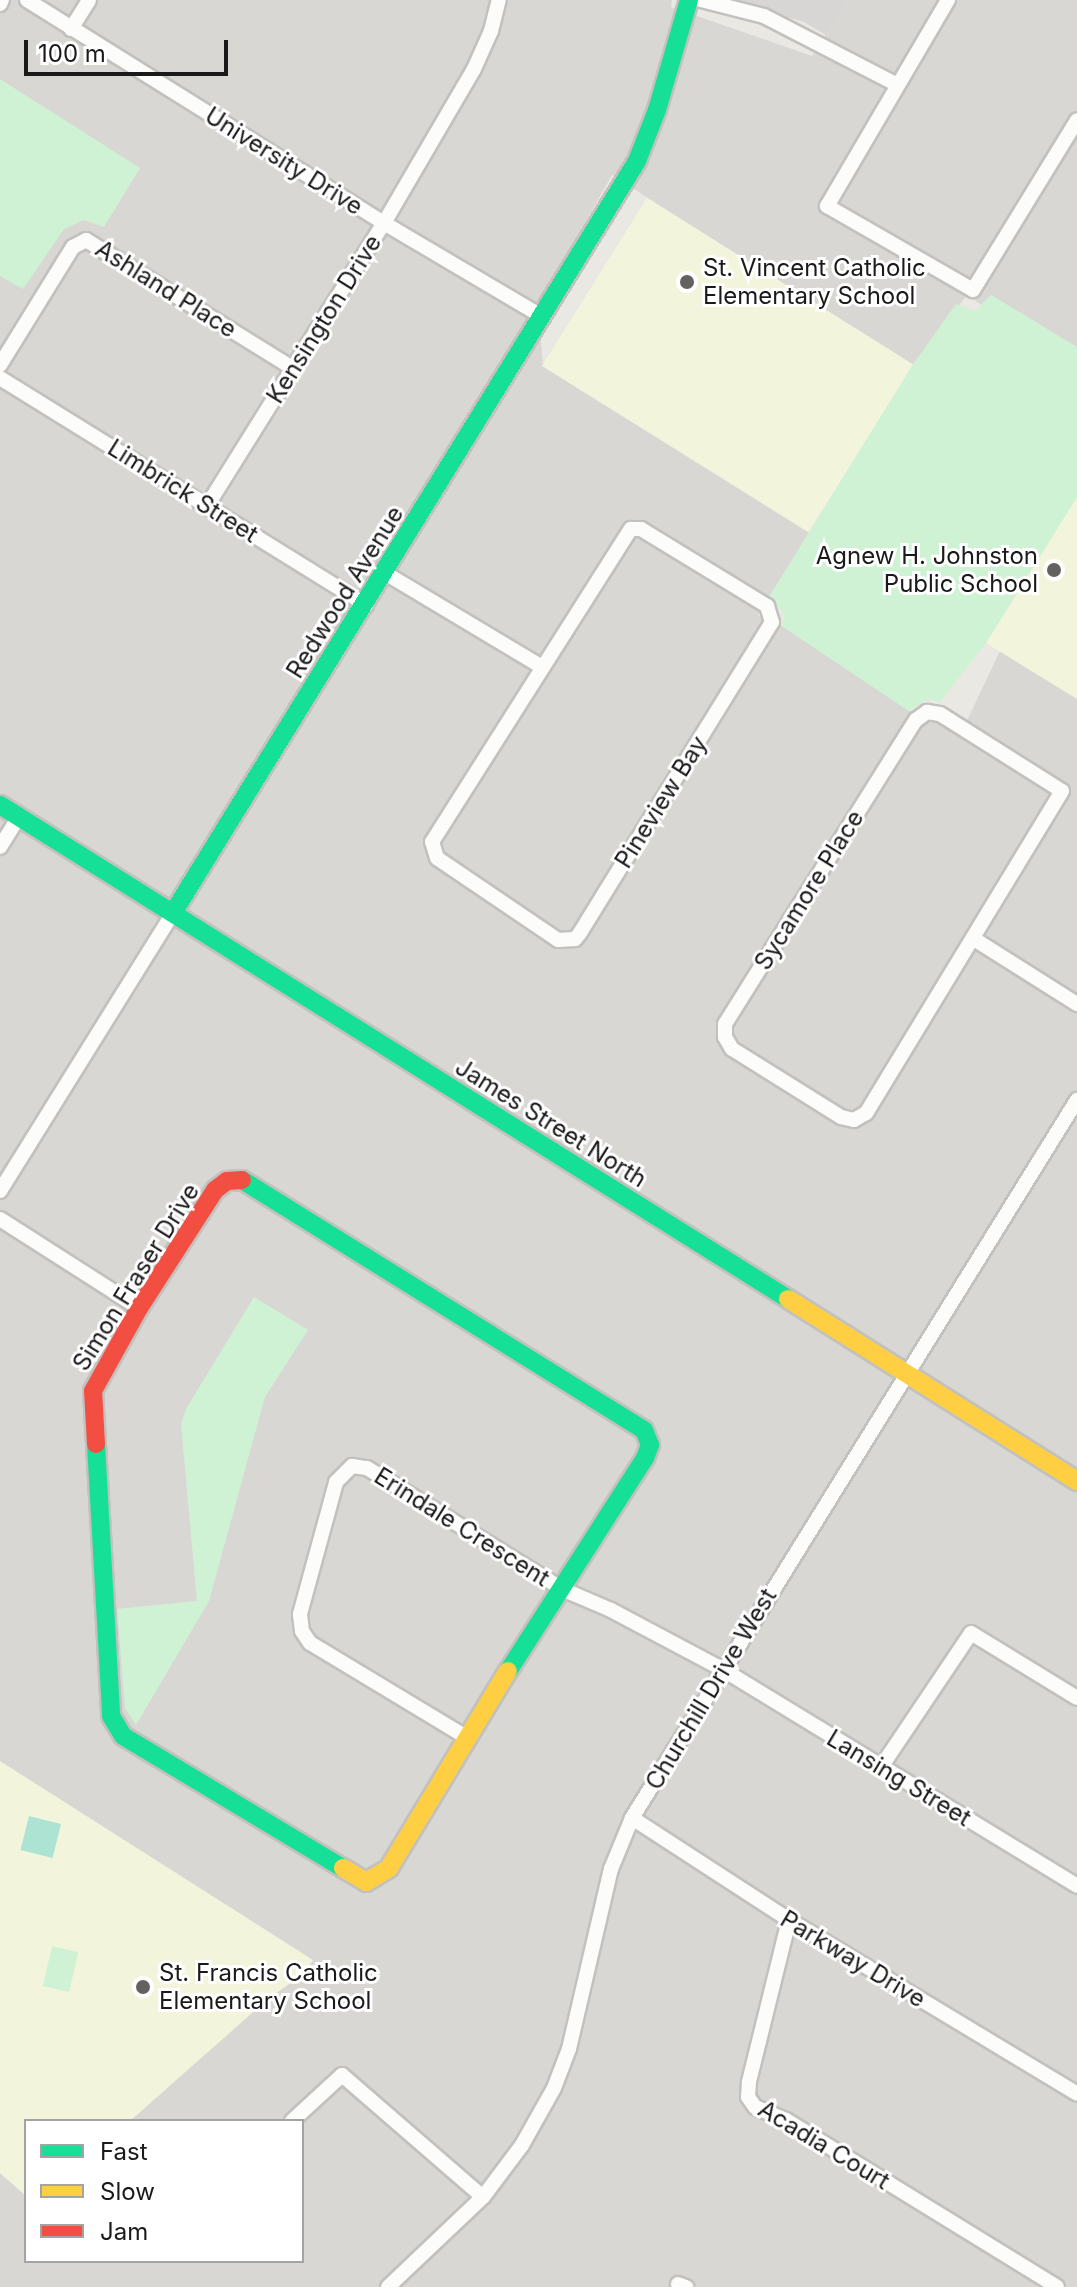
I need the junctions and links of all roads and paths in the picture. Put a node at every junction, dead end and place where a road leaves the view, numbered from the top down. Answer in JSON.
{"nodes":[{"id":1,"x":27,"y":0,"type":"edge"},
{"id":2,"x":89,"y":0,"type":"edge"},
{"id":3,"x":499,"y":0,"type":"edge"},
{"id":4,"x":689,"y":0,"type":"edge"},
{"id":5,"x":701,"y":0,"type":"edge"},
{"id":6,"x":948,"y":0,"type":"edge"},
{"id":7,"x":71,"y":29,"type":"junction"},
{"id":8,"x":896,"y":84,"type":"junction"},
{"id":9,"x":1077,"y":120,"type":"edge"},
{"id":10,"x":384,"y":223,"type":"junction"},
{"id":11,"x":543,"y":317,"type":"junction"},
{"id":12,"x":0,"y":365,"type":"edge"},
{"id":13,"x":294,"y":369,"type":"junction"},
{"id":14,"x":0,"y":378,"type":"edge"},
{"id":15,"x":207,"y":506,"type":"junction"},
{"id":16,"x":385,"y":573,"type":"junction"},
{"id":17,"x":366,"y":605,"type":"junction"},
{"id":18,"x":542,"y":667,"type":"junction"},
{"id":19,"x":0,"y":805,"type":"edge"},
{"id":20,"x":19,"y":817,"type":"junction"},
{"id":21,"x":0,"y":847,"type":"edge"},
{"id":22,"x":173,"y":913,"type":"junction"},
{"id":23,"x":974,"y":939,"type":"junction"},
{"id":24,"x":1077,"y":1004,"type":"edge"},
{"id":25,"x":1077,"y":1100,"type":"edge"},
{"id":26,"x":0,"y":1191,"type":"edge"},
{"id":27,"x":0,"y":1219,"type":"edge"},
{"id":28,"x":139,"y":1308,"type":"junction"},
{"id":29,"x":906,"y":1375,"type":"junction"},
{"id":30,"x":1077,"y":1481,"type":"edge"},
{"id":31,"x":562,"y":1589,"type":"junction"},
{"id":32,"x":722,"y":1669,"type":"junction"},
{"id":33,"x":1077,"y":1698,"type":"edge"},
{"id":34,"x":466,"y":1737,"type":"junction"},
{"id":35,"x":881,"y":1767,"type":"junction"},
{"id":36,"x":632,"y":1818,"type":"junction"},
{"id":37,"x":1077,"y":1886,"type":"edge"},
{"id":38,"x":789,"y":1920,"type":"junction"},
{"id":39,"x":1077,"y":2094,"type":"edge"},
{"id":40,"x":294,"y":2119,"type":"edge"},
{"id":41,"x":483,"y":2197,"type":"junction"},
{"id":42,"x":393,"y":2285,"type":"edge"},
{"id":43,"x":1057,"y":2287,"type":"edge"}],
"edges":[{"from":1,"to":7,"type":"street","name":"University Drive"},
{"from":2,"to":7,"type":"street"},
{"from":3,"to":10,"type":"street","name":"Kensington Drive"},
{"from":4,"to":11,"type":"street","name":"Redwood Avenue"},
{"from":5,"to":8,"type":"street"},
{"from":6,"to":8,"type":"street"},
{"from":7,"to":10,"type":"street","name":"University Drive"},
{"from":8,"to":9,"type":"street"},
{"from":10,"to":11,"type":"street","name":"University Drive"},
{"from":10,"to":13,"type":"street","name":"Kensington Drive"},
{"from":11,"to":16,"type":"street","name":"Redwood Avenue"},
{"from":12,"to":13,"type":"street","name":"Ashland Place"},
{"from":13,"to":15,"type":"street","name":"Kensington Drive"},
{"from":14,"to":15,"type":"street","name":"Limbrick Street"},
{"from":15,"to":17,"type":"street","name":"Limbrick Street"},
{"from":16,"to":17,"type":"street","name":"Redwood Avenue"},
{"from":16,"to":18,"type":"street"},
{"from":17,"to":22,"type":"street","name":"Redwood Avenue"},
{"from":18,"to":18,"type":"street","name":"Pineview Bay"},
{"from":19,"to":20,"type":"street","name":"James Street North"},
{"from":20,"to":21,"type":"street"},
{"from":20,"to":22,"type":"street","name":"James Street North"},
{"from":22,"to":26,"type":"street","name":"Redwood Avenue"},
{"from":22,"to":29,"type":"street","name":"James Street North"},
{"from":23,"to":23,"type":"street","name":"Sycamore Place"},
{"from":23,"to":24,"type":"street"},
{"from":25,"to":29,"type":"street","name":"Churchill Drive West"},
{"from":27,"to":28,"type":"street"},
{"from":28,"to":31,"type":"street","name":"Simon Fraser Drive"},
{"from":28,"to":34,"type":"street","name":"Simon Fraser Drive"},
{"from":29,"to":30,"type":"street","name":"James Street North"},
{"from":29,"to":32,"type":"street","name":"Churchill Drive West"},
{"from":31,"to":32,"type":"street","name":"Lansing Street"},
{"from":31,"to":34,"type":"street","name":"Simon Fraser Drive"},
{"from":31,"to":34,"type":"street","name":"Erindale Crescent"},
{"from":32,"to":35,"type":"street","name":"Lansing Street"},
{"from":32,"to":36,"type":"street","name":"Churchill Drive West"},
{"from":33,"to":35,"type":"street"},
{"from":35,"to":37,"type":"street","name":"Lansing Street"},
{"from":36,"to":38,"type":"street","name":"Parkway Drive"},
{"from":36,"to":41,"type":"street","name":"Churchill Drive West"},
{"from":38,"to":39,"type":"street","name":"Parkway Drive"},
{"from":38,"to":43,"type":"street","name":"Acadia Court"},
{"from":40,"to":41,"type":"street"},
{"from":41,"to":42,"type":"street","name":"Churchill Drive West"}]}
